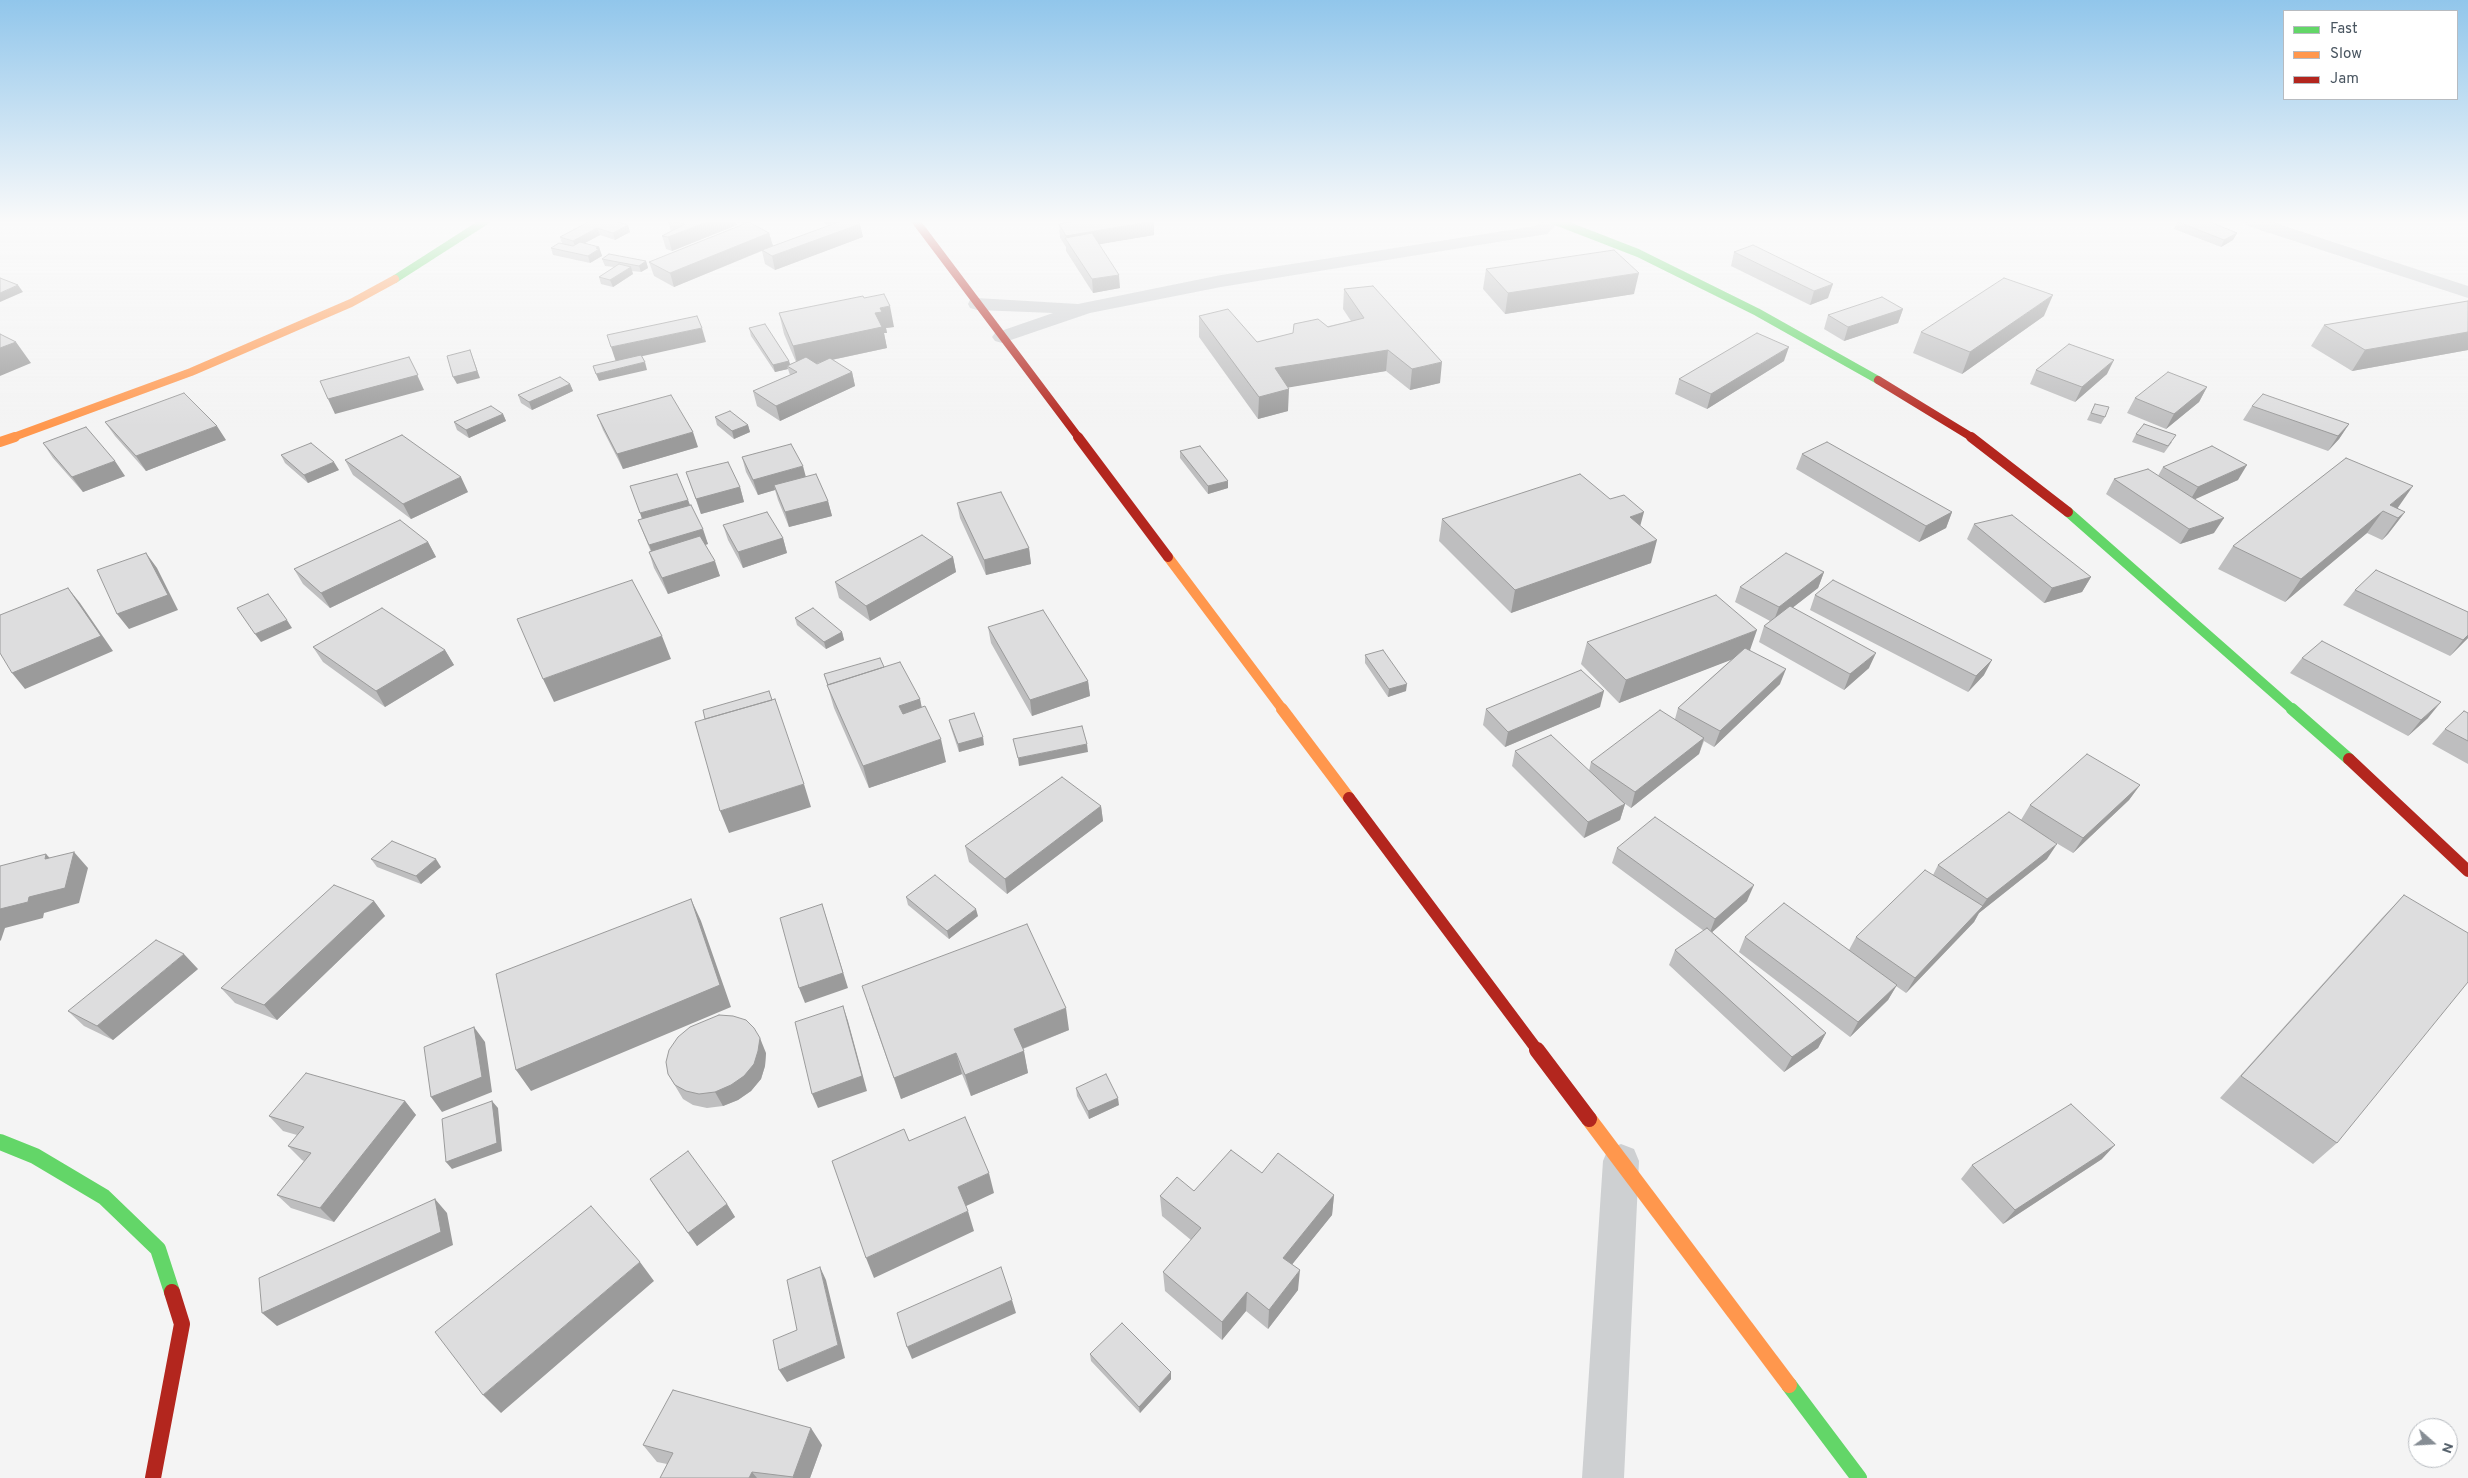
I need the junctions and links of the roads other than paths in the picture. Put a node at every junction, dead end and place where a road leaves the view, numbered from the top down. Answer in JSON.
{"nodes":[{"id":1,"x":376,"y":289,"type":"edge"},
{"id":2,"x":966,"y":289,"type":"edge"},
{"id":3,"x":1181,"y":289,"type":"edge"},
{"id":4,"x":1711,"y":289,"type":"edge"},
{"id":5,"x":977,"y":304,"type":"junction"},
{"id":6,"x":1085,"y":308,"type":"junction"},
{"id":7,"x":1002,"y":337,"type":"junction"},
{"id":8,"x":0,"y":442,"type":"edge"},
{"id":9,"x":2468,"y":871,"type":"edge"},
{"id":10,"x":0,"y":1142,"type":"edge"},
{"id":11,"x":1621,"y":1161,"type":"junction"},
{"id":12,"x":153,"y":1478,"type":"edge"},
{"id":13,"x":1603,"y":1478,"type":"edge"},
{"id":14,"x":1859,"y":1478,"type":"edge"}],
"edges":[{"from":1,"to":8,"type":"street"},
{"from":2,"to":5,"type":"street"},
{"from":3,"to":6,"type":"street"},
{"from":4,"to":9,"type":"street"},
{"from":5,"to":6,"type":"street"},
{"from":5,"to":7,"type":"street"},
{"from":6,"to":7,"type":"street"},
{"from":7,"to":11,"type":"street"},
{"from":10,"to":12,"type":"street"},
{"from":11,"to":13,"type":"street"},
{"from":11,"to":14,"type":"street"}]}
